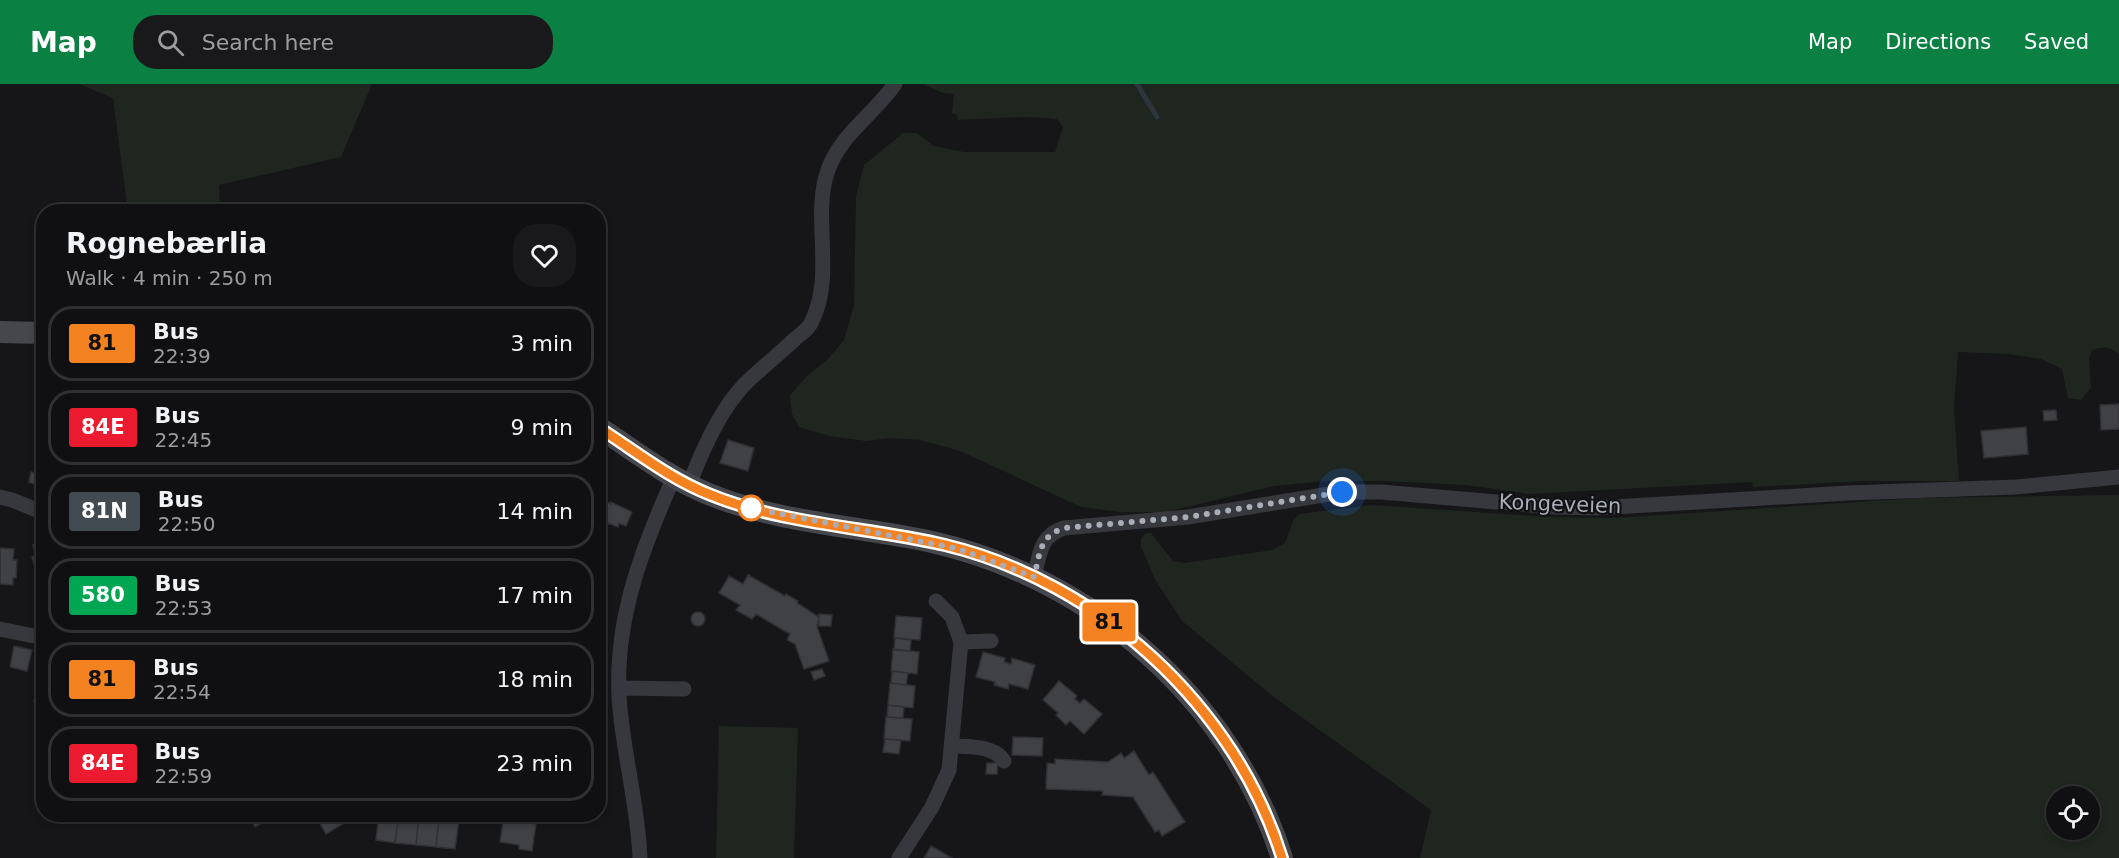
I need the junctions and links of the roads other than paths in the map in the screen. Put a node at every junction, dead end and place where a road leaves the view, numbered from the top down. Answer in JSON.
{"nodes":[{"id":1,"x":895,"y":84,"type":"edge"},
{"id":2,"x":0,"y":332,"type":"edge"},
{"id":3,"x":36,"y":333,"type":"edge"},
{"id":4,"x":606,"y":433,"type":"edge"},
{"id":5,"x":2119,"y":477,"type":"edge"},
{"id":6,"x":682,"y":481,"type":"junction"},
{"id":7,"x":0,"y":497,"type":"edge"},
{"id":8,"x":36,"y":510,"type":"edge"},
{"id":9,"x":1034,"y":577,"type":"junction"},
{"id":10,"x":936,"y":601,"type":"dead end"},
{"id":11,"x":0,"y":629,"type":"edge"},
{"id":12,"x":36,"y":636,"type":"edge"},
{"id":13,"x":992,"y":641,"type":"dead end"},
{"id":14,"x":961,"y":642,"type":"junction"},
{"id":15,"x":619,"y":688,"type":"junction"},
{"id":16,"x":684,"y":689,"type":"dead end"},
{"id":17,"x":951,"y":746,"type":"junction"},
{"id":18,"x":1004,"y":761,"type":"dead end"},
{"id":19,"x":640,"y":858,"type":"edge"},
{"id":20,"x":899,"y":858,"type":"edge"},
{"id":21,"x":1282,"y":858,"type":"edge"}],
"edges":[{"from":1,"to":6,"type":"street"},
{"from":2,"to":3,"type":"main road"},
{"from":4,"to":6,"type":"main road"},
{"from":5,"to":9,"type":"street","name":"Kongeveien"},
{"from":6,"to":9,"type":"main road"},
{"from":6,"to":15,"type":"street"},
{"from":7,"to":8,"type":"street"},
{"from":9,"to":21,"type":"main road"},
{"from":10,"to":14,"type":"street"},
{"from":11,"to":12,"type":"street"},
{"from":13,"to":14,"type":"street"},
{"from":14,"to":17,"type":"street"},
{"from":15,"to":16,"type":"street"},
{"from":15,"to":19,"type":"street"},
{"from":17,"to":18,"type":"street"},
{"from":17,"to":20,"type":"street"}]}
